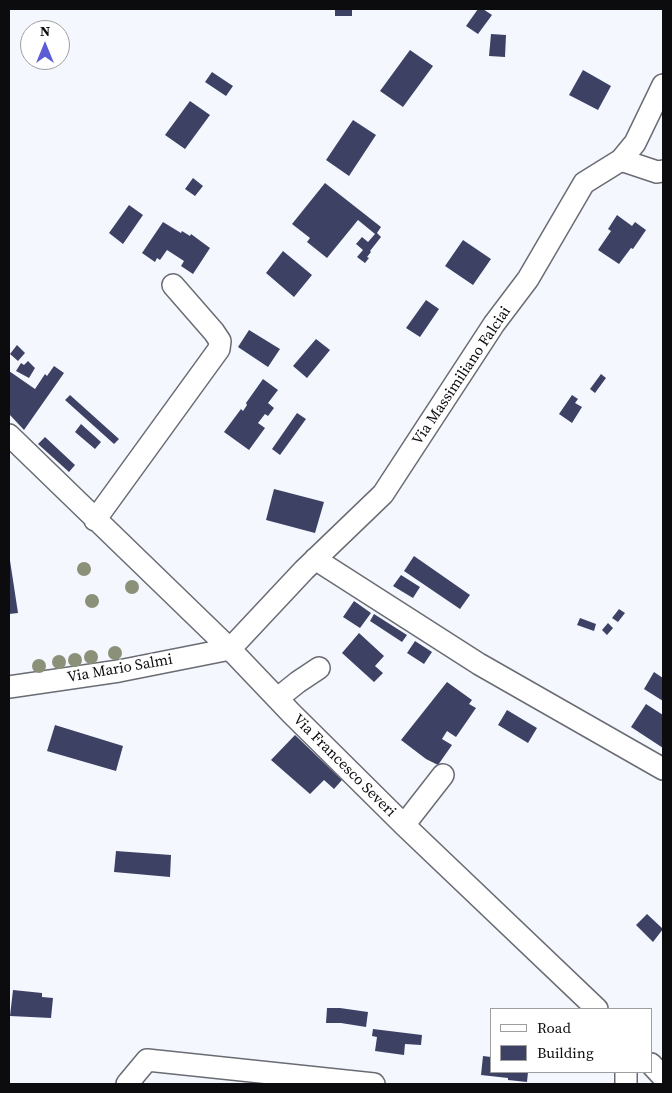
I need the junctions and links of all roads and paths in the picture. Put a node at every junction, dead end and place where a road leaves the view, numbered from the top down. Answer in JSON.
{"nodes":[{"id":1,"x":663,"y":85,"type":"edge"},
{"id":2,"x":621,"y":160,"type":"junction"},
{"id":3,"x":663,"y":171,"type":"edge"},
{"id":4,"x":173,"y":285,"type":"dead end"},
{"id":5,"x":9,"y":436,"type":"edge"},
{"id":6,"x":95,"y":520,"type":"junction"},
{"id":7,"x":315,"y":560,"type":"junction"},
{"id":8,"x":230,"y":648,"type":"junction"},
{"id":9,"x":319,"y":668,"type":"dead end"},
{"id":10,"x":9,"y":686,"type":"edge"},
{"id":11,"x":278,"y":698,"type":"junction"},
{"id":12,"x":663,"y":769,"type":"edge"},
{"id":13,"x":443,"y":775,"type":"dead end"},
{"id":14,"x":404,"y":825,"type":"junction"},
{"id":15,"x":596,"y":1008,"type":"edge"},
{"id":16,"x":652,"y":1065,"type":"edge"},
{"id":17,"x":663,"y":1076,"type":"edge"},
{"id":18,"x":128,"y":1084,"type":"edge"},
{"id":19,"x":374,"y":1084,"type":"edge"}],
"edges":[{"from":1,"to":2,"type":"street","name":"Via Massimiliano Falciai"},
{"from":2,"to":3,"type":"street"},
{"from":2,"to":7,"type":"street","name":"Via Massimiliano Falciai"},
{"from":4,"to":6,"type":"street"},
{"from":5,"to":6,"type":"street","name":"Via Francesco Severi"},
{"from":6,"to":8,"type":"street","name":"Via Francesco Severi"},
{"from":7,"to":8,"type":"street","name":"Via Massimiliano Falciai"},
{"from":7,"to":12,"type":"street"},
{"from":8,"to":10,"type":"street","name":"Via Mario Salmi"},
{"from":8,"to":11,"type":"street","name":"Via Francesco Severi"},
{"from":9,"to":11,"type":"street"},
{"from":11,"to":14,"type":"street","name":"Via Francesco Severi"},
{"from":13,"to":14,"type":"street"},
{"from":14,"to":15,"type":"street","name":"Via Francesco Severi"},
{"from":16,"to":17,"type":"street"},
{"from":18,"to":19,"type":"street"}]}
